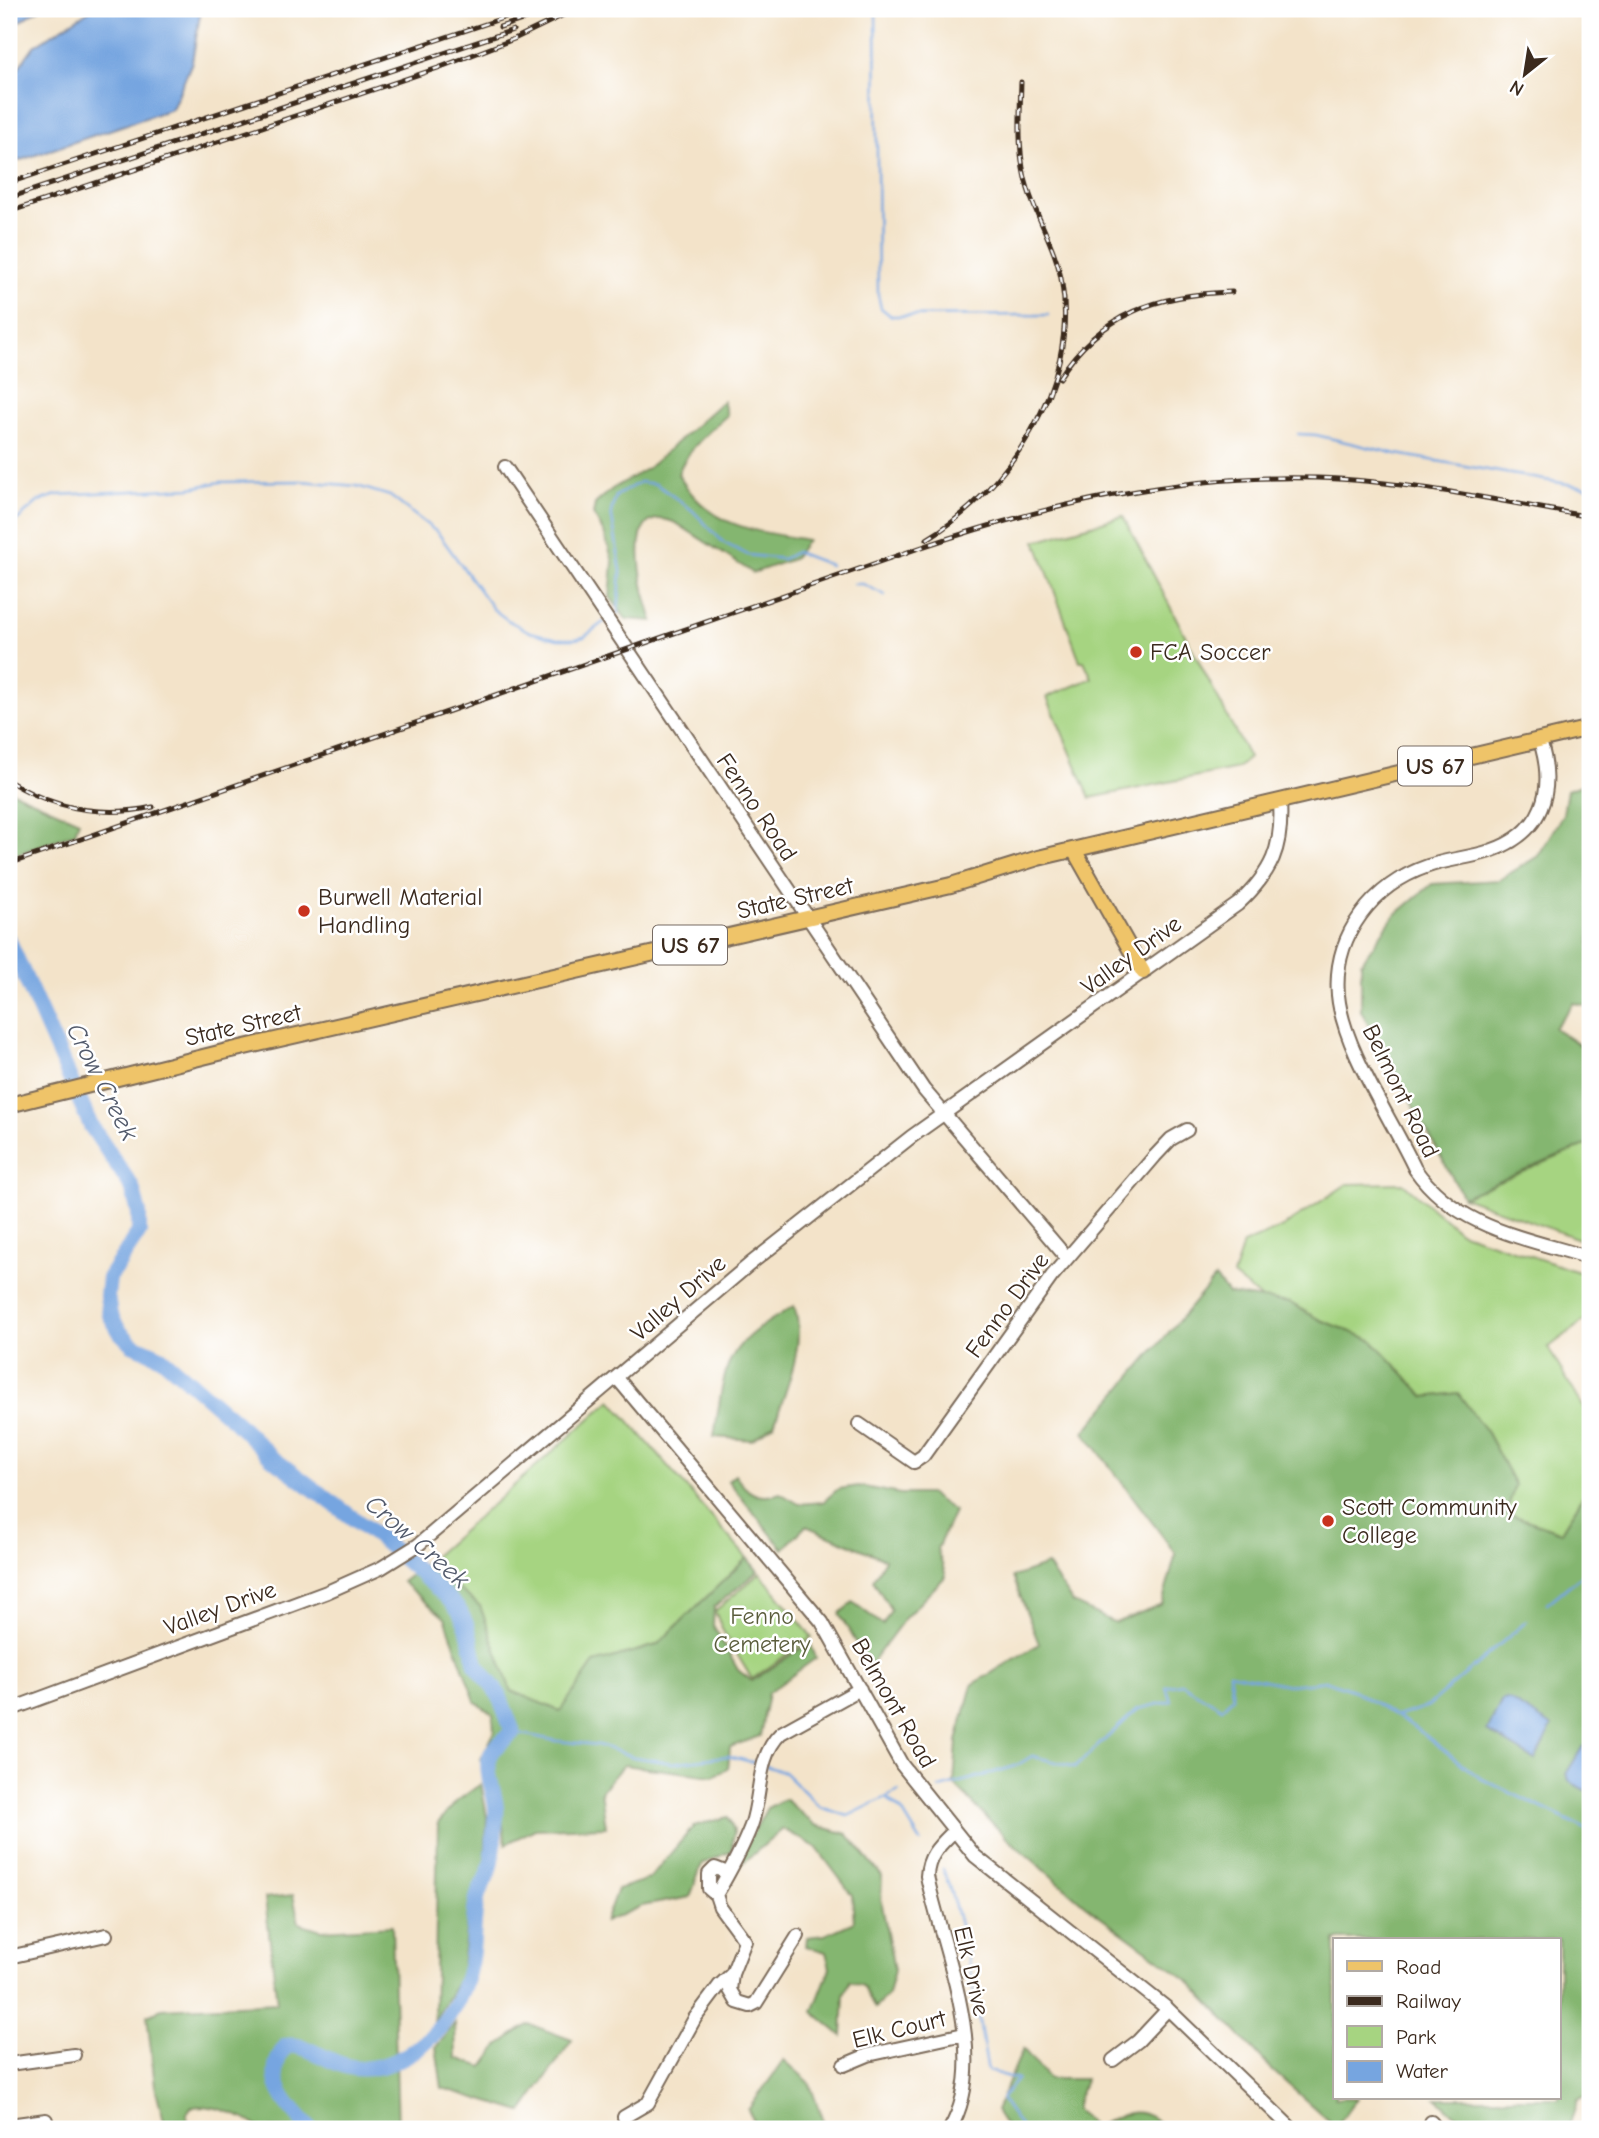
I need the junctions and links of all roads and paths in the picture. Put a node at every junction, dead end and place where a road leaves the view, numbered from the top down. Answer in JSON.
{"nodes":[{"id":1,"x":505,"y":467,"type":"dead end"},
{"id":2,"x":1590,"y":729,"type":"edge"},
{"id":3,"x":1540,"y":741,"type":"junction"},
{"id":4,"x":1280,"y":802,"type":"junction"},
{"id":5,"x":1074,"y":850,"type":"junction"},
{"id":6,"x":807,"y":918,"type":"junction"},
{"id":7,"x":1143,"y":972,"type":"junction"},
{"id":8,"x":9,"y":1105,"type":"edge"},
{"id":9,"x":944,"y":1115,"type":"junction"},
{"id":10,"x":1187,"y":1130,"type":"dead end"},
{"id":11,"x":1067,"y":1258,"type":"junction"},
{"id":12,"x":1590,"y":1258,"type":"edge"},
{"id":13,"x":617,"y":1378,"type":"junction"},
{"id":14,"x":859,"y":1424,"type":"dead end"},
{"id":15,"x":860,"y":1689,"type":"junction"},
{"id":16,"x":9,"y":1710,"type":"edge"},
{"id":17,"x":954,"y":1831,"type":"junction"},
{"id":18,"x":106,"y":1935,"type":"dead end"},
{"id":19,"x":798,"y":1936,"type":"dead end"},
{"id":20,"x":9,"y":1957,"type":"edge"},
{"id":21,"x":732,"y":1974,"type":"junction"},
{"id":22,"x":1168,"y":2009,"type":"junction"},
{"id":23,"x":964,"y":2034,"type":"junction"},
{"id":24,"x":74,"y":2055,"type":"dead end"},
{"id":25,"x":1113,"y":2060,"type":"dead end"},
{"id":26,"x":9,"y":2064,"type":"edge"},
{"id":27,"x":844,"y":2065,"type":"dead end"},
{"id":28,"x":624,"y":2117,"type":"dead end"},
{"id":29,"x":46,"y":2120,"type":"dead end"},
{"id":30,"x":9,"y":2124,"type":"edge"},
{"id":31,"x":1287,"y":2127,"type":"edge"},
{"id":32,"x":950,"y":2129,"type":"edge"}],
"edges":[{"from":1,"to":6,"type":"street","name":"Fenno Road"},
{"from":2,"to":3,"type":"main road","name":"State Street","number":"US 67"},
{"from":3,"to":4,"type":"main road","name":"State Street","number":"US 67"},
{"from":3,"to":12,"type":"street","name":"Belmont Road"},
{"from":4,"to":5,"type":"main road","name":"State Street","number":"US 67"},
{"from":4,"to":7,"type":"street","name":"Valley Drive"},
{"from":5,"to":6,"type":"main road","name":"State Street","number":"US 67"},
{"from":5,"to":7,"type":"main road"},
{"from":6,"to":8,"type":"main road","name":"State Street","number":"US 67"},
{"from":6,"to":9,"type":"street","name":"Fenno Road"},
{"from":7,"to":9,"type":"street","name":"Valley Drive"},
{"from":9,"to":11,"type":"street","name":"Fenno Road"},
{"from":9,"to":13,"type":"street","name":"Valley Drive"},
{"from":10,"to":11,"type":"street","name":"Fenno Drive"},
{"from":11,"to":14,"type":"street","name":"Fenno Drive"},
{"from":13,"to":15,"type":"street","name":"Belmont Road"},
{"from":13,"to":16,"type":"street","name":"Valley Drive"},
{"from":15,"to":17,"type":"street","name":"Belmont Road"},
{"from":15,"to":21,"type":"street"},
{"from":17,"to":22,"type":"street","name":"Belmont Road"},
{"from":17,"to":23,"type":"street","name":"Elk Drive"},
{"from":18,"to":20,"type":"street"},
{"from":19,"to":21,"type":"street"},
{"from":21,"to":28,"type":"street"},
{"from":22,"to":25,"type":"street"},
{"from":22,"to":31,"type":"street","name":"Belmont Road"},
{"from":23,"to":27,"type":"street","name":"Elk Court"},
{"from":23,"to":32,"type":"street","name":"Elk Drive"},
{"from":24,"to":26,"type":"street"},
{"from":29,"to":30,"type":"street"}]}
